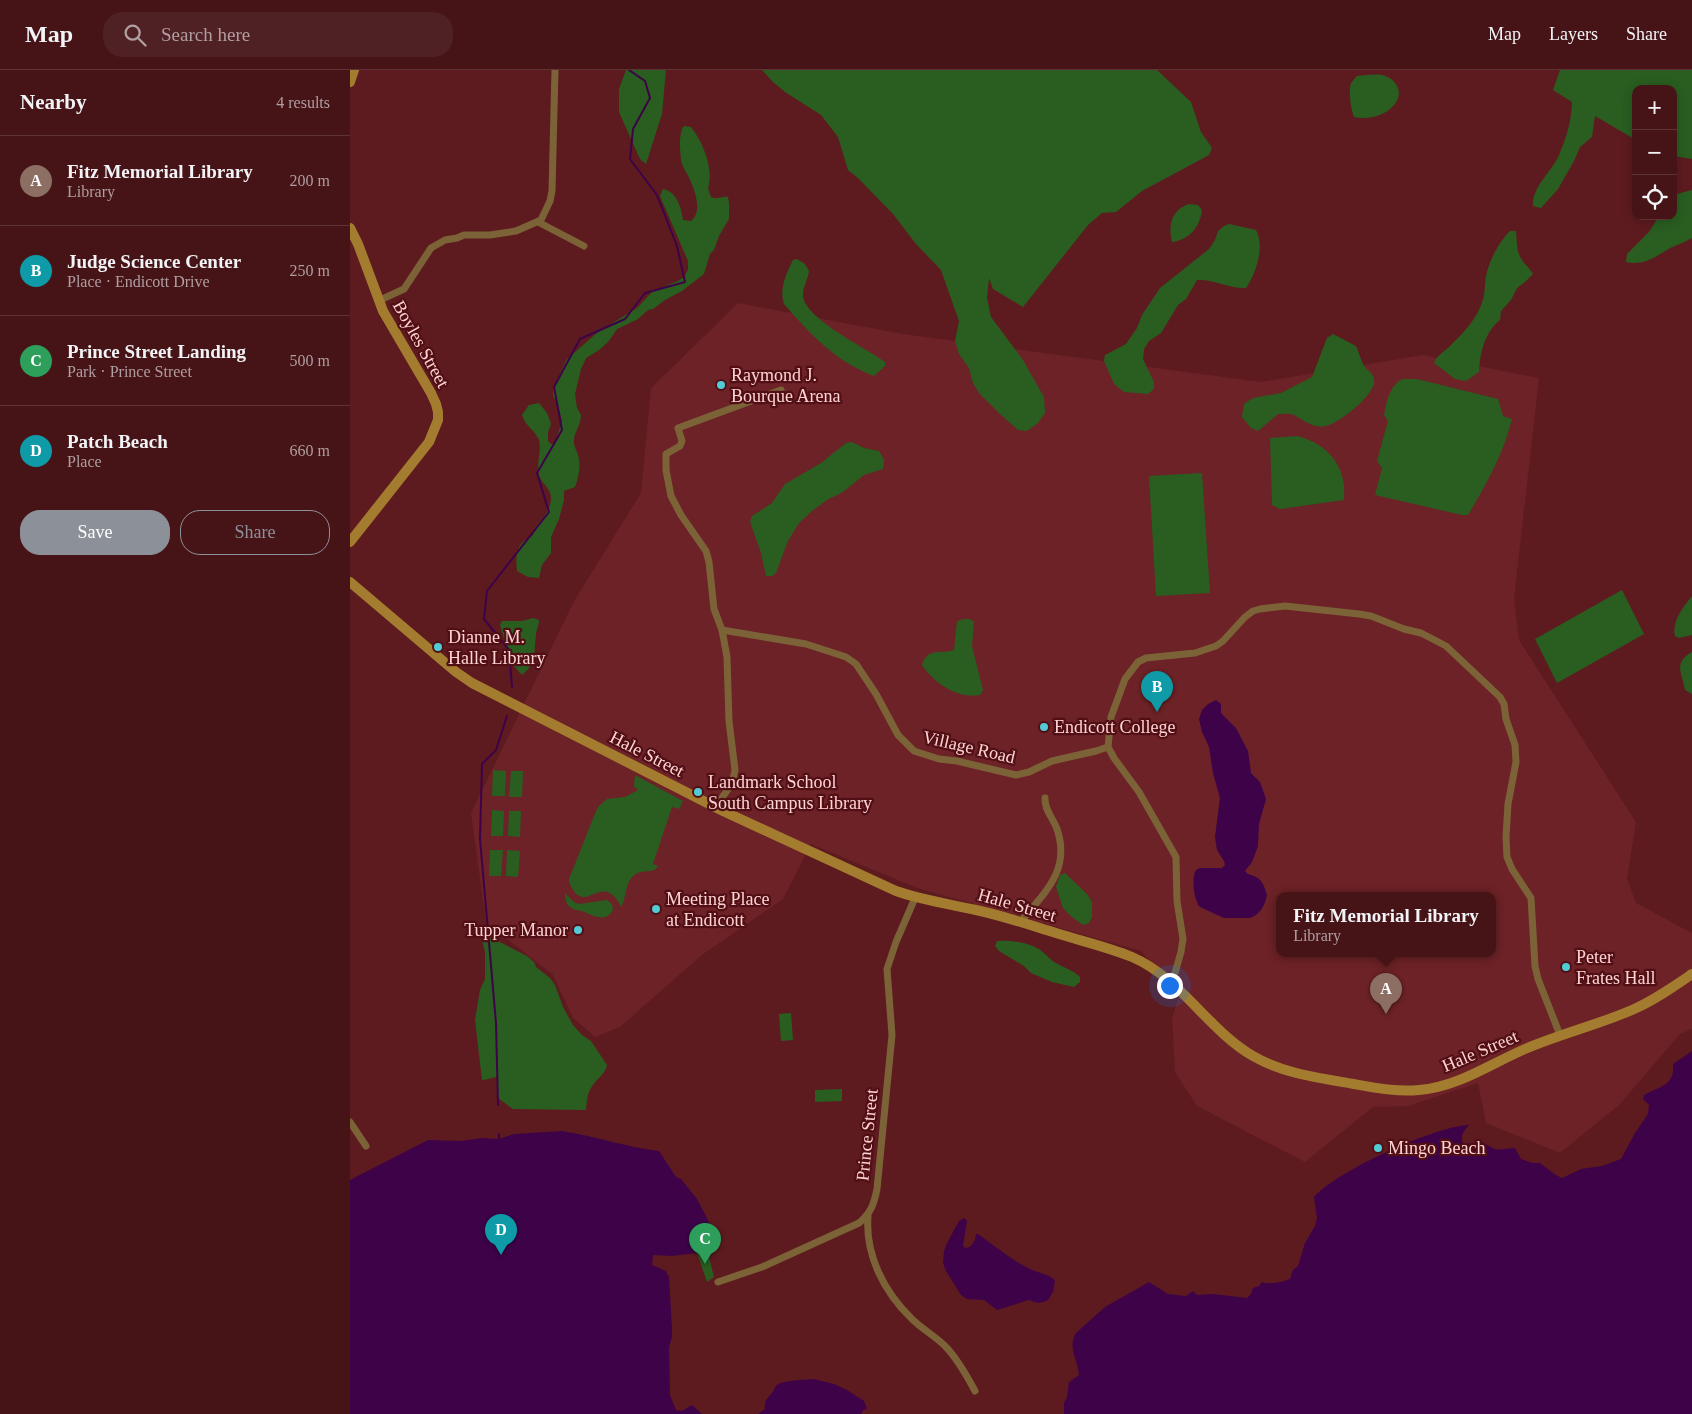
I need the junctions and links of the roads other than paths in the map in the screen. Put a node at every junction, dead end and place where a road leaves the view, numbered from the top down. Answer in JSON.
{"nodes":[{"id":1,"x":354,"y":70,"type":"edge"},
{"id":2,"x":554,"y":70,"type":"edge"},
{"id":3,"x":350,"y":82,"type":"edge"},
{"id":4,"x":538,"y":222,"type":"junction"},
{"id":5,"x":351,"y":234,"type":"edge"},
{"id":6,"x":584,"y":246,"type":"dead end"},
{"id":7,"x":378,"y":301,"type":"junction"},
{"id":8,"x":781,"y":390,"type":"dead end"},
{"id":9,"x":350,"y":542,"type":"edge"},
{"id":10,"x":350,"y":582,"type":"edge"},
{"id":11,"x":722,"y":630,"type":"junction"},
{"id":12,"x":1108,"y":747,"type":"junction"},
{"id":13,"x":1045,"y":798,"type":"dead end"},
{"id":14,"x":716,"y":807,"type":"junction"},
{"id":15,"x":915,"y":898,"type":"junction"},
{"id":16,"x":1021,"y":921,"type":"junction"},
{"id":17,"x":1692,"y":974,"type":"edge"},
{"id":18,"x":1172,"y":983,"type":"junction"},
{"id":19,"x":1560,"y":1036,"type":"junction"},
{"id":20,"x":350,"y":1122,"type":"edge"},
{"id":21,"x":366,"y":1146,"type":"dead end"},
{"id":22,"x":868,"y":1216,"type":"junction"},
{"id":23,"x":718,"y":1282,"type":"dead end"},
{"id":24,"x":975,"y":1391,"type":"dead end"}],
"edges":[{"from":1,"to":3,"type":"main road"},
{"from":2,"to":4,"type":"street"},
{"from":4,"to":6,"type":"street"},
{"from":4,"to":7,"type":"street"},
{"from":5,"to":7,"type":"main road","name":"Boyles Street"},
{"from":7,"to":9,"type":"main road","name":"Boyles Street"},
{"from":8,"to":11,"type":"street"},
{"from":10,"to":14,"type":"main road","name":"Hale Street"},
{"from":11,"to":12,"type":"street","name":"Village Road"},
{"from":11,"to":14,"type":"street"},
{"from":12,"to":18,"type":"street"},
{"from":12,"to":19,"type":"street"},
{"from":13,"to":16,"type":"street"},
{"from":14,"to":15,"type":"main road","name":"Hale Street"},
{"from":15,"to":16,"type":"main road","name":"Hale Street"},
{"from":15,"to":22,"type":"street","name":"Prince Street"},
{"from":16,"to":18,"type":"main road","name":"Hale Street"},
{"from":17,"to":19,"type":"main road","name":"Hale Street"},
{"from":18,"to":19,"type":"main road","name":"Hale Street"},
{"from":20,"to":21,"type":"street"},
{"from":22,"to":23,"type":"street"},
{"from":22,"to":24,"type":"street"}]}
